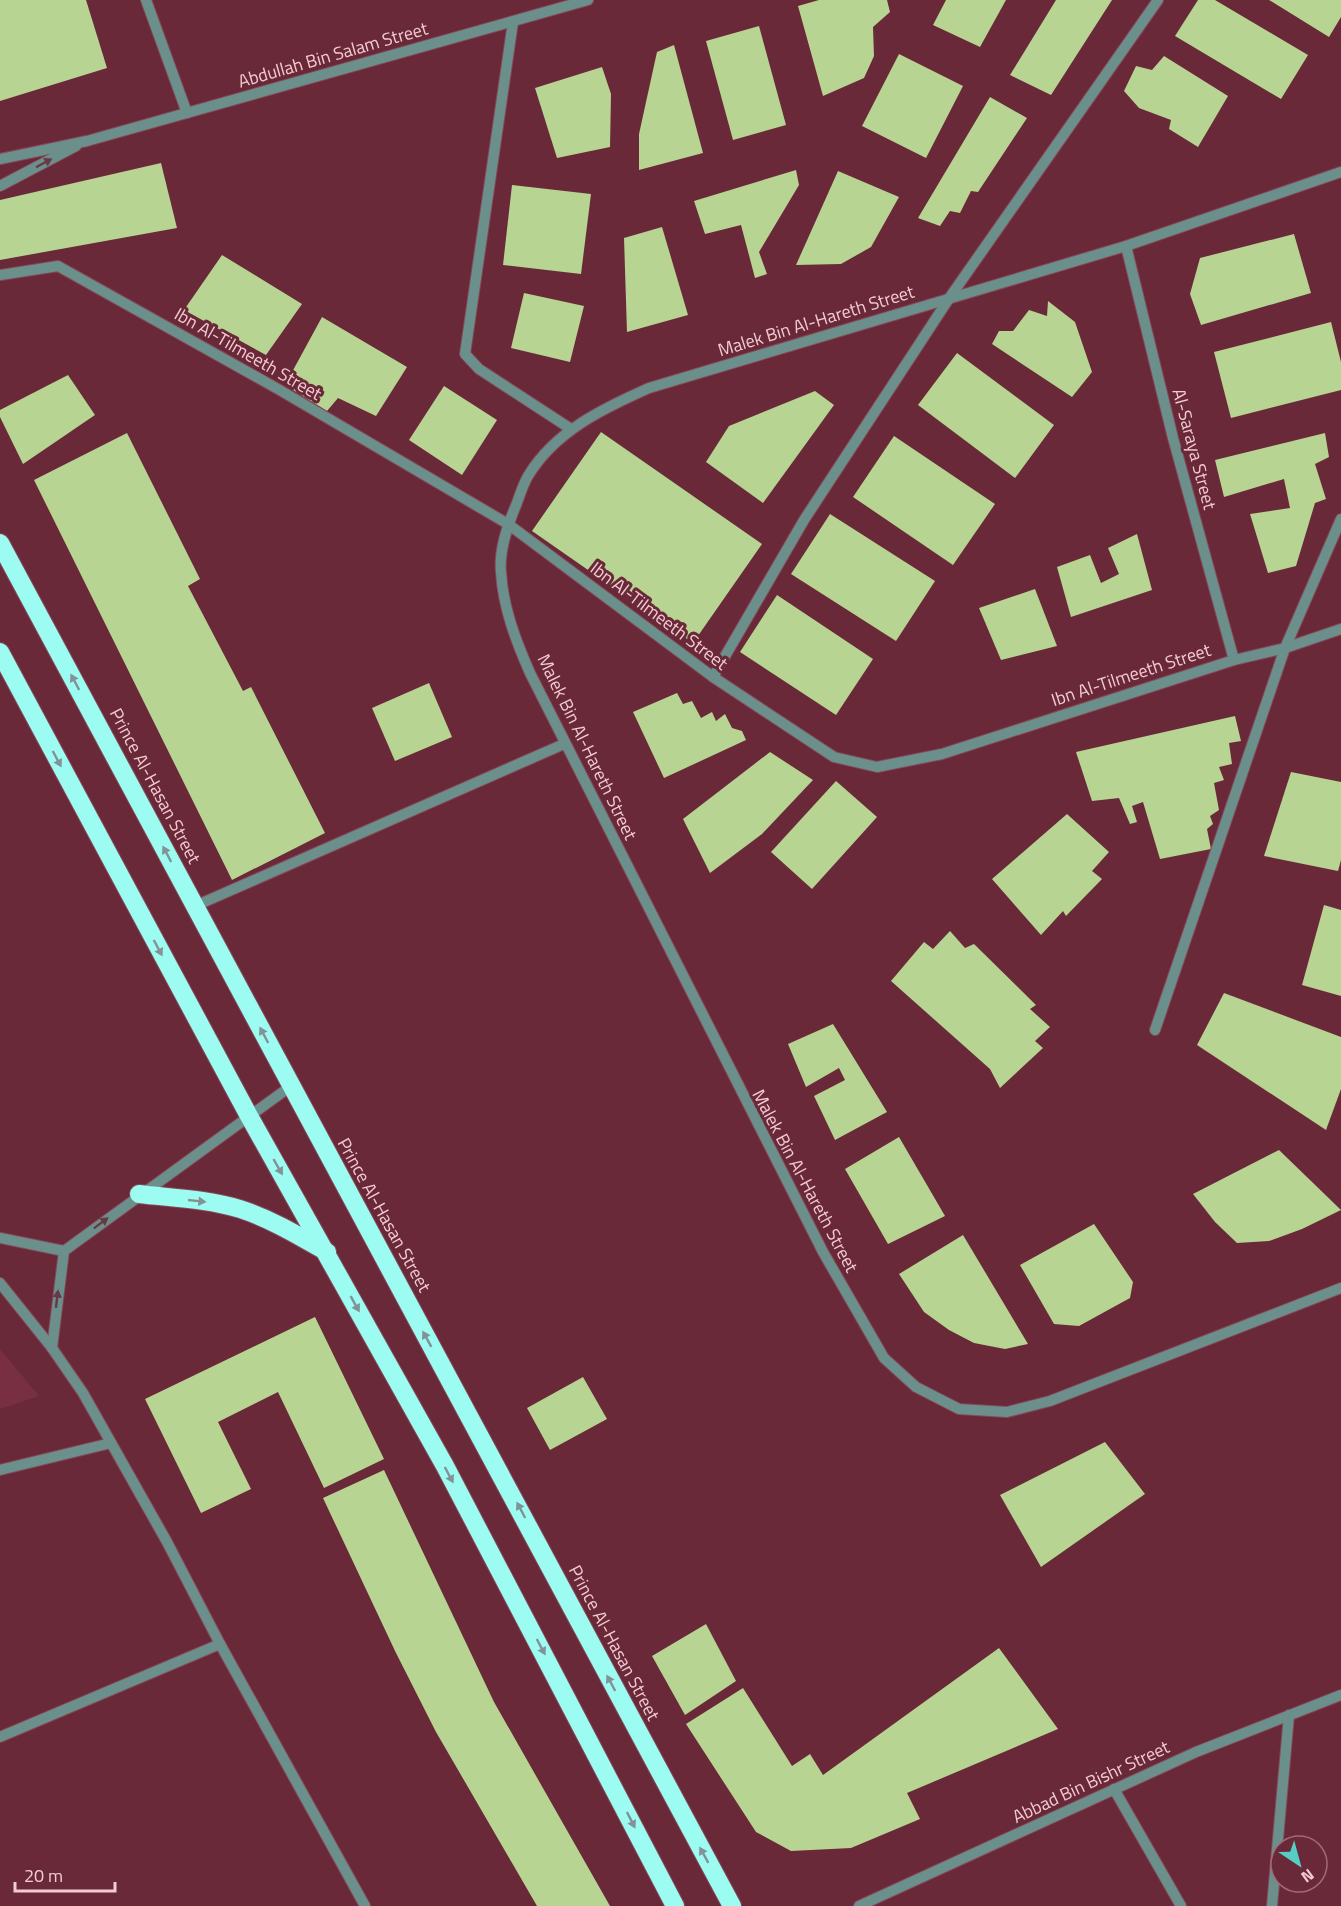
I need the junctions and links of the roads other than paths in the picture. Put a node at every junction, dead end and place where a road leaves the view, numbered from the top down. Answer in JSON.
{"nodes":[{"id":1,"x":146,"y":0,"type":"edge"},
{"id":2,"x":588,"y":0,"type":"edge"},
{"id":3,"x":1158,"y":0,"type":"edge"},
{"id":4,"x":513,"y":22,"type":"junction"},
{"id":5,"x":187,"y":113,"type":"junction"},
{"id":6,"x":87,"y":141,"type":"junction"},
{"id":7,"x":0,"y":159,"type":"edge"},
{"id":8,"x":1341,"y":172,"type":"edge"},
{"id":9,"x":0,"y":186,"type":"edge"},
{"id":10,"x":1126,"y":246,"type":"junction"},
{"id":11,"x":0,"y":274,"type":"edge"},
{"id":12,"x":950,"y":297,"type":"junction"},
{"id":13,"x":571,"y":429,"type":"junction"},
{"id":14,"x":1341,"y":519,"type":"edge"},
{"id":15,"x":508,"y":524,"type":"junction"},
{"id":16,"x":0,"y":543,"type":"edge"},
{"id":17,"x":1341,"y":629,"type":"edge"},
{"id":18,"x":1284,"y":648,"type":"junction"},
{"id":19,"x":0,"y":652,"type":"edge"},
{"id":20,"x":1234,"y":660,"type":"junction"},
{"id":21,"x":713,"y":677,"type":"junction"},
{"id":22,"x":564,"y":744,"type":"junction"},
{"id":23,"x":195,"y":906,"type":"junction"},
{"id":24,"x":1155,"y":1030,"type":"dead end"},
{"id":25,"x":291,"y":1086,"type":"junction"},
{"id":26,"x":249,"y":1116,"type":"junction"},
{"id":27,"x":139,"y":1194,"type":"junction"},
{"id":28,"x":0,"y":1238,"type":"edge"},
{"id":29,"x":64,"y":1251,"type":"junction"},
{"id":30,"x":327,"y":1252,"type":"junction"},
{"id":31,"x":0,"y":1283,"type":"edge"},
{"id":32,"x":1341,"y":1288,"type":"edge"},
{"id":33,"x":52,"y":1348,"type":"junction"},
{"id":34,"x":111,"y":1443,"type":"junction"},
{"id":35,"x":0,"y":1470,"type":"edge"},
{"id":36,"x":220,"y":1644,"type":"junction"},
{"id":37,"x":1341,"y":1695,"type":"edge"},
{"id":38,"x":1289,"y":1715,"type":"junction"},
{"id":39,"x":0,"y":1737,"type":"edge"},
{"id":40,"x":1114,"y":1790,"type":"junction"},
{"id":41,"x":365,"y":1906,"type":"edge"},
{"id":42,"x":675,"y":1906,"type":"edge"},
{"id":43,"x":732,"y":1906,"type":"edge"},
{"id":44,"x":859,"y":1906,"type":"edge"},
{"id":45,"x":1181,"y":1906,"type":"edge"},
{"id":46,"x":1272,"y":1906,"type":"edge"}],
"edges":[{"from":1,"to":5,"type":"street"},
{"from":2,"to":4,"type":"street","name":"Abdullah Bin Salam Street"},
{"from":3,"to":12,"type":"street"},
{"from":4,"to":5,"type":"street","name":"Abdullah Bin Salam Street"},
{"from":4,"to":13,"type":"street"},
{"from":5,"to":6,"type":"street","name":"Abdullah Bin Salam Street"},
{"from":6,"to":7,"type":"street","name":"Abdullah Bin Salam Street"},
{"from":9,"to":6,"type":"street","name":"Abdullah Bin Salam Street","one_way":true},
{"from":8,"to":10,"type":"street","name":"Malek Bin Al-Hareth Street"},
{"from":10,"to":12,"type":"street","name":"Malek Bin Al-Hareth Street"},
{"from":10,"to":20,"type":"street","name":"Al-Saraya Street"},
{"from":11,"to":15,"type":"street","name":"Ibn Al-Tilmeeth Street"},
{"from":12,"to":13,"type":"street","name":"Malek Bin Al-Hareth Street"},
{"from":12,"to":21,"type":"street"},
{"from":13,"to":15,"type":"street","name":"Malek Bin Al-Hareth Street"},
{"from":14,"to":18,"type":"street"},
{"from":15,"to":21,"type":"street","name":"Ibn Al-Tilmeeth Street"},
{"from":15,"to":22,"type":"street","name":"Malek Bin Al-Hareth Street"},
{"from":23,"to":16,"type":"highway","name":"Prince Al-Hasan Street","one_way":true},
{"from":17,"to":18,"type":"street","name":"Ibn Al-Tilmeeth Street"},
{"from":18,"to":20,"type":"street","name":"Ibn Al-Tilmeeth Street"},
{"from":18,"to":24,"type":"street"},
{"from":19,"to":26,"type":"highway","one_way":true},
{"from":20,"to":21,"type":"street","name":"Ibn Al-Tilmeeth Street"},
{"from":22,"to":23,"type":"street"},
{"from":22,"to":32,"type":"street","name":"Malek Bin Al-Hareth Street"},
{"from":25,"to":23,"type":"highway","name":"Prince Al-Hasan Street","one_way":true},
{"from":25,"to":26,"type":"street"},
{"from":43,"to":25,"type":"highway","name":"Prince Al-Hasan Street","one_way":true},
{"from":26,"to":27,"type":"street"},
{"from":26,"to":30,"type":"highway","one_way":true},
{"from":29,"to":27,"type":"street","one_way":true},
{"from":27,"to":30,"type":"highway","one_way":true},
{"from":28,"to":29,"type":"street"},
{"from":33,"to":29,"type":"street","one_way":true},
{"from":30,"to":42,"type":"highway","one_way":true},
{"from":31,"to":33,"type":"street"},
{"from":33,"to":34,"type":"street"},
{"from":34,"to":35,"type":"street"},
{"from":34,"to":36,"type":"street"},
{"from":36,"to":39,"type":"street"},
{"from":36,"to":41,"type":"street"},
{"from":37,"to":38,"type":"street","name":"Abbad Bin Bishr Street"},
{"from":38,"to":40,"type":"street","name":"Abbad Bin Bishr Street"},
{"from":38,"to":46,"type":"street"},
{"from":40,"to":44,"type":"street","name":"Abbad Bin Bishr Street"},
{"from":40,"to":45,"type":"street"}]}
